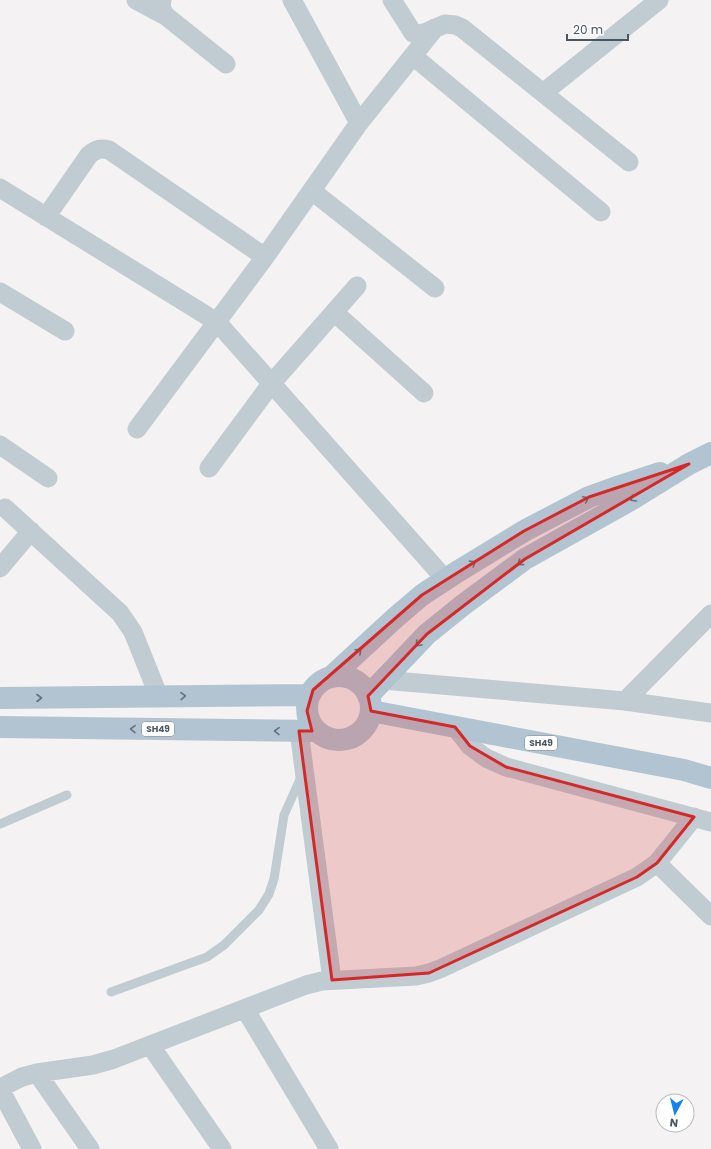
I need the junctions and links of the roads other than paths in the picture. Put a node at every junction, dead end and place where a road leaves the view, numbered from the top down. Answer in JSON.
{"nodes":[{"id":1,"x":136,"y":0,"type":"edge"},
{"id":2,"x":292,"y":0,"type":"edge"},
{"id":3,"x":392,"y":0,"type":"edge"},
{"id":4,"x":659,"y":0,"type":"edge"},
{"id":5,"x":164,"y":8,"type":"edge"},
{"id":6,"x":435,"y":28,"type":"junction"},
{"id":7,"x":413,"y":56,"type":"junction"},
{"id":8,"x":226,"y":64,"type":"dead end"},
{"id":9,"x":543,"y":93,"type":"junction"},
{"id":10,"x":359,"y":123,"type":"junction"},
{"id":11,"x":628,"y":162,"type":"dead end"},
{"id":12,"x":0,"y":188,"type":"edge"},
{"id":13,"x":312,"y":191,"type":"junction"},
{"id":14,"x":601,"y":212,"type":"dead end"},
{"id":15,"x":46,"y":217,"type":"junction"},
{"id":16,"x":265,"y":257,"type":"junction"},
{"id":17,"x":357,"y":286,"type":"dead end"},
{"id":18,"x":435,"y":288,"type":"dead end"},
{"id":19,"x":0,"y":292,"type":"edge"},
{"id":20,"x":334,"y":312,"type":"junction"},
{"id":21,"x":217,"y":322,"type":"junction"},
{"id":22,"x":65,"y":331,"type":"dead end"},
{"id":23,"x":271,"y":384,"type":"junction"},
{"id":24,"x":424,"y":393,"type":"dead end"},
{"id":25,"x":137,"y":429,"type":"dead end"},
{"id":26,"x":0,"y":445,"type":"edge"},
{"id":27,"x":711,"y":453,"type":"edge"},
{"id":28,"x":690,"y":464,"type":"junction"},
{"id":29,"x":209,"y":468,"type":"dead end"},
{"id":30,"x":48,"y":478,"type":"dead end"},
{"id":31,"x":5,"y":508,"type":"dead end"},
{"id":32,"x":31,"y":531,"type":"junction"},
{"id":33,"x":0,"y":568,"type":"edge"},
{"id":34,"x":446,"y":580,"type":"junction"},
{"id":35,"x":711,"y":614,"type":"edge"},
{"id":36,"x":331,"y":677,"type":"junction"},
{"id":37,"x":383,"y":680,"type":"junction"},
{"id":38,"x":310,"y":695,"type":"junction"},
{"id":39,"x":159,"y":697,"type":"junction"},
{"id":40,"x":0,"y":698,"type":"edge"},
{"id":41,"x":625,"y":701,"type":"junction"},
{"id":42,"x":370,"y":704,"type":"junction"},
{"id":43,"x":708,"y":710,"type":"edge"},
{"id":44,"x":0,"y":727,"type":"edge"},
{"id":45,"x":455,"y":727,"type":"junction"},
{"id":46,"x":307,"y":731,"type":"junction"},
{"id":47,"x":304,"y":770,"type":"junction"},
{"id":48,"x":711,"y":778,"type":"edge"},
{"id":49,"x":66,"y":795,"type":"dead end"},
{"id":50,"x":702,"y":820,"type":"edge"},
{"id":51,"x":0,"y":824,"type":"edge"},
{"id":52,"x":657,"y":863,"type":"junction"},
{"id":53,"x":711,"y":916,"type":"edge"},
{"id":54,"x":332,"y":980,"type":"junction"},
{"id":55,"x":111,"y":992,"type":"dead end"},
{"id":56,"x":245,"y":1009,"type":"junction"},
{"id":57,"x":150,"y":1045,"type":"junction"},
{"id":58,"x":37,"y":1073,"type":"junction"},
{"id":59,"x":0,"y":1088,"type":"edge"},
{"id":60,"x":32,"y":1149,"type":"edge"},
{"id":61,"x":90,"y":1149,"type":"edge"},
{"id":62,"x":222,"y":1149,"type":"edge"},
{"id":63,"x":329,"y":1149,"type":"edge"}],
"edges":[{"from":1,"to":5,"type":"street"},
{"from":2,"to":10,"type":"street"},
{"from":3,"to":6,"type":"street"},
{"from":4,"to":9,"type":"street"},
{"from":5,"to":8,"type":"street"},
{"from":6,"to":7,"type":"street"},
{"from":6,"to":9,"type":"street"},
{"from":7,"to":10,"type":"street"},
{"from":7,"to":14,"type":"street"},
{"from":9,"to":11,"type":"street"},
{"from":10,"to":13,"type":"street"},
{"from":12,"to":15,"type":"street"},
{"from":13,"to":16,"type":"street"},
{"from":13,"to":18,"type":"street"},
{"from":15,"to":16,"type":"street"},
{"from":15,"to":21,"type":"street"},
{"from":16,"to":21,"type":"street"},
{"from":17,"to":20,"type":"street"},
{"from":19,"to":22,"type":"street"},
{"from":20,"to":23,"type":"street"},
{"from":20,"to":24,"type":"street"},
{"from":21,"to":23,"type":"street"},
{"from":21,"to":25,"type":"street"},
{"from":23,"to":29,"type":"street"},
{"from":23,"to":34,"type":"street"},
{"from":26,"to":30,"type":"street"},
{"from":27,"to":28,"type":"main road"},
{"from":34,"to":28,"type":"main road","one_way":true},
{"from":28,"to":37,"type":"main road","one_way":true},
{"from":31,"to":32,"type":"street"},
{"from":32,"to":33,"type":"street"},
{"from":32,"to":39,"type":"street"},
{"from":36,"to":34,"type":"main road","one_way":true},
{"from":35,"to":41,"type":"street"},
{"from":36,"to":38,"type":"main road"},
{"from":36,"to":42,"type":"main road"},
{"from":37,"to":41,"type":"street"},
{"from":37,"to":42,"type":"main road"},
{"from":39,"to":38,"type":"main road","one_way":true},
{"from":38,"to":46,"type":"main road"},
{"from":40,"to":39,"type":"main road","one_way":true},
{"from":41,"to":43,"type":"street"},
{"from":42,"to":45,"type":"main road","number":"SH49"},
{"from":42,"to":46,"type":"main road"},
{"from":46,"to":44,"type":"main road","number":"SH49","one_way":true},
{"from":45,"to":48,"type":"main road","number":"SH49"},
{"from":45,"to":50,"type":"street"},
{"from":46,"to":47,"type":"street"},
{"from":47,"to":54,"type":"street"},
{"from":47,"to":55,"type":"lane"},
{"from":49,"to":51,"type":"lane"},
{"from":50,"to":52,"type":"street"},
{"from":52,"to":53,"type":"street"},
{"from":52,"to":54,"type":"street"},
{"from":54,"to":56,"type":"street"},
{"from":56,"to":57,"type":"street"},
{"from":56,"to":63,"type":"street"},
{"from":57,"to":58,"type":"street"},
{"from":57,"to":62,"type":"street"},
{"from":58,"to":59,"type":"street"},
{"from":58,"to":61,"type":"street"},
{"from":59,"to":60,"type":"street"}]}
